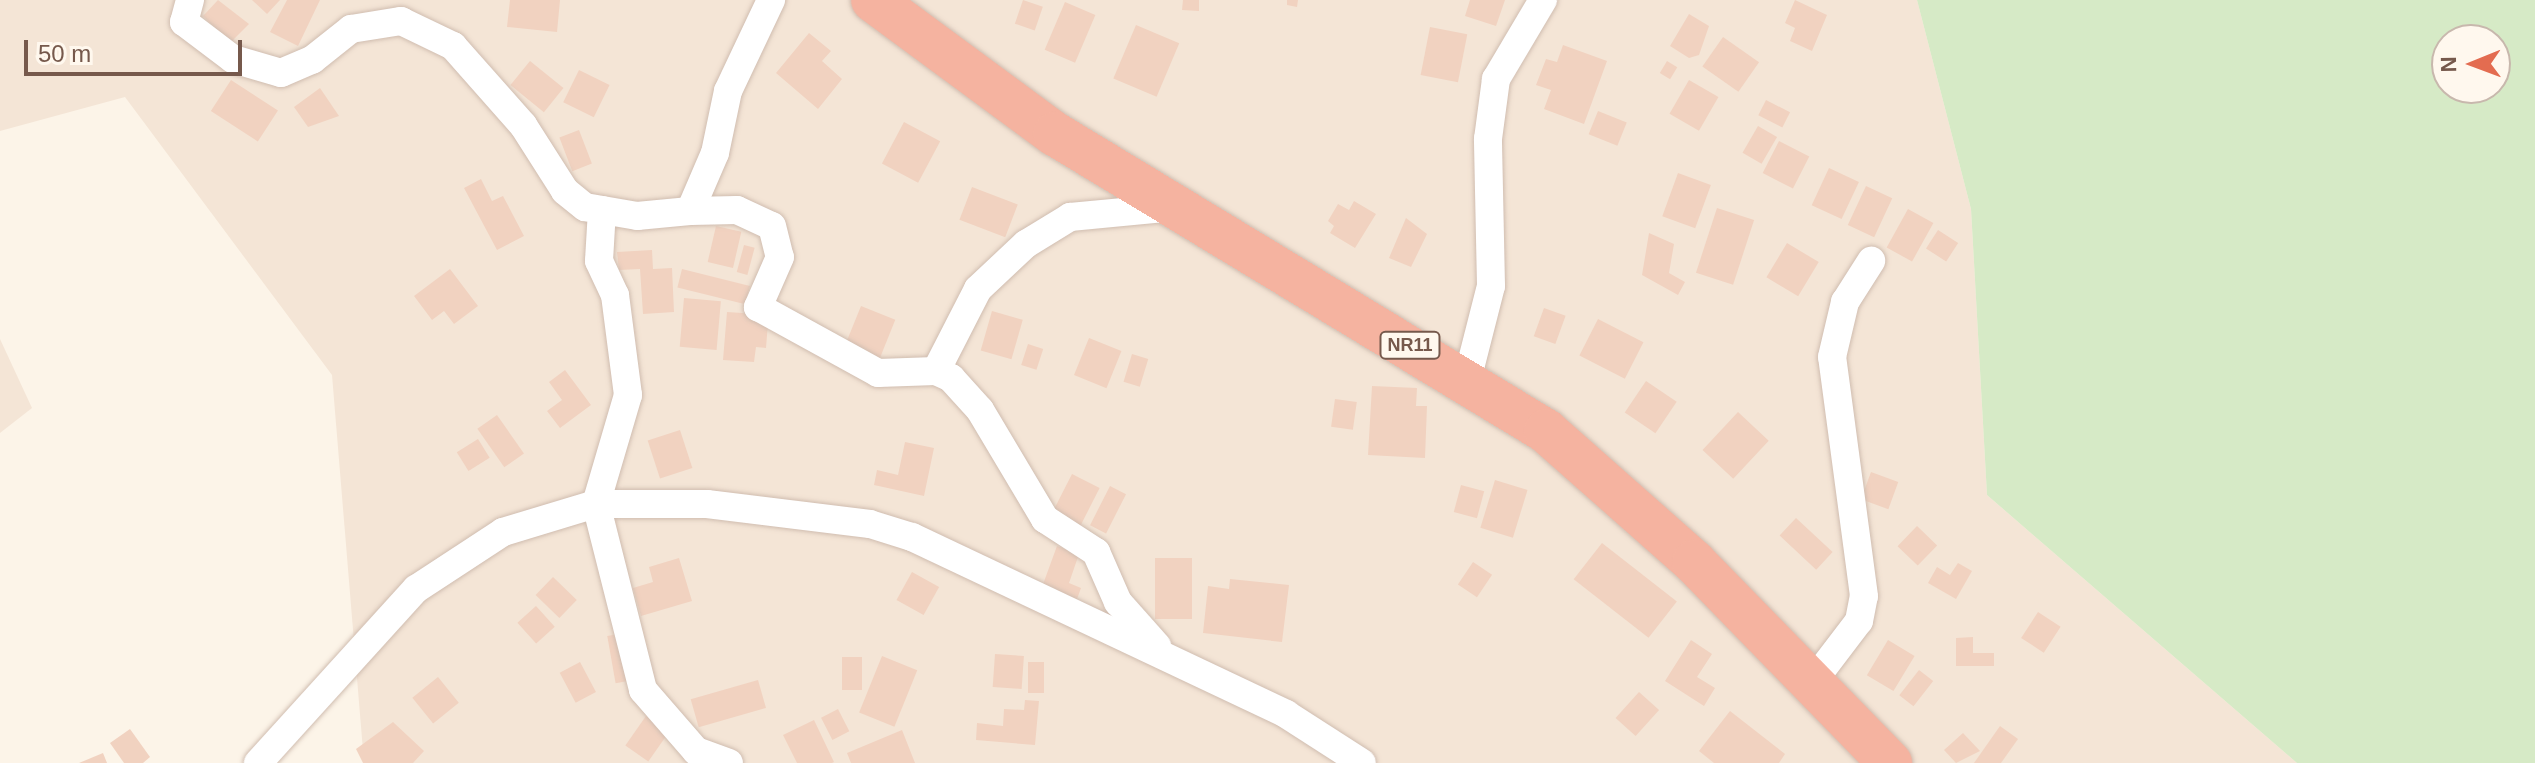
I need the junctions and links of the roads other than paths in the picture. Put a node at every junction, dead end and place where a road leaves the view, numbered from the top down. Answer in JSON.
{"nodes":[{"id":1,"x":190,"y":0,"type":"edge"},
{"id":2,"x":771,"y":0,"type":"edge"},
{"id":3,"x":873,"y":0,"type":"edge"},
{"id":4,"x":1543,"y":0,"type":"edge"},
{"id":5,"x":1180,"y":207,"type":"junction"},
{"id":6,"x":602,"y":210,"type":"junction"},
{"id":7,"x":690,"y":211,"type":"junction"},
{"id":8,"x":1871,"y":261,"type":"dead end"},
{"id":9,"x":936,"y":371,"type":"junction"},
{"id":10,"x":1467,"y":380,"type":"junction"},
{"id":11,"x":596,"y":504,"type":"junction"},
{"id":12,"x":1168,"y":658,"type":"junction"},
{"id":13,"x":1814,"y":680,"type":"junction"},
{"id":14,"x":258,"y":763,"type":"edge"},
{"id":15,"x":729,"y":763,"type":"edge"},
{"id":16,"x":1362,"y":763,"type":"edge"},
{"id":17,"x":1890,"y":763,"type":"edge"}],
"edges":[{"from":1,"to":6,"type":"street"},
{"from":2,"to":7,"type":"street"},
{"from":3,"to":5,"type":"highway","number":"NR11"},
{"from":4,"to":10,"type":"street"},
{"from":5,"to":9,"type":"street"},
{"from":5,"to":10,"type":"highway","number":"NR11"},
{"from":6,"to":7,"type":"street"},
{"from":6,"to":11,"type":"street"},
{"from":7,"to":9,"type":"street"},
{"from":8,"to":13,"type":"street"},
{"from":9,"to":12,"type":"street"},
{"from":10,"to":13,"type":"highway","number":"NR11"},
{"from":11,"to":12,"type":"street"},
{"from":11,"to":14,"type":"street"},
{"from":11,"to":15,"type":"street"},
{"from":12,"to":16,"type":"street"},
{"from":13,"to":17,"type":"highway","number":"NR11"}]}
